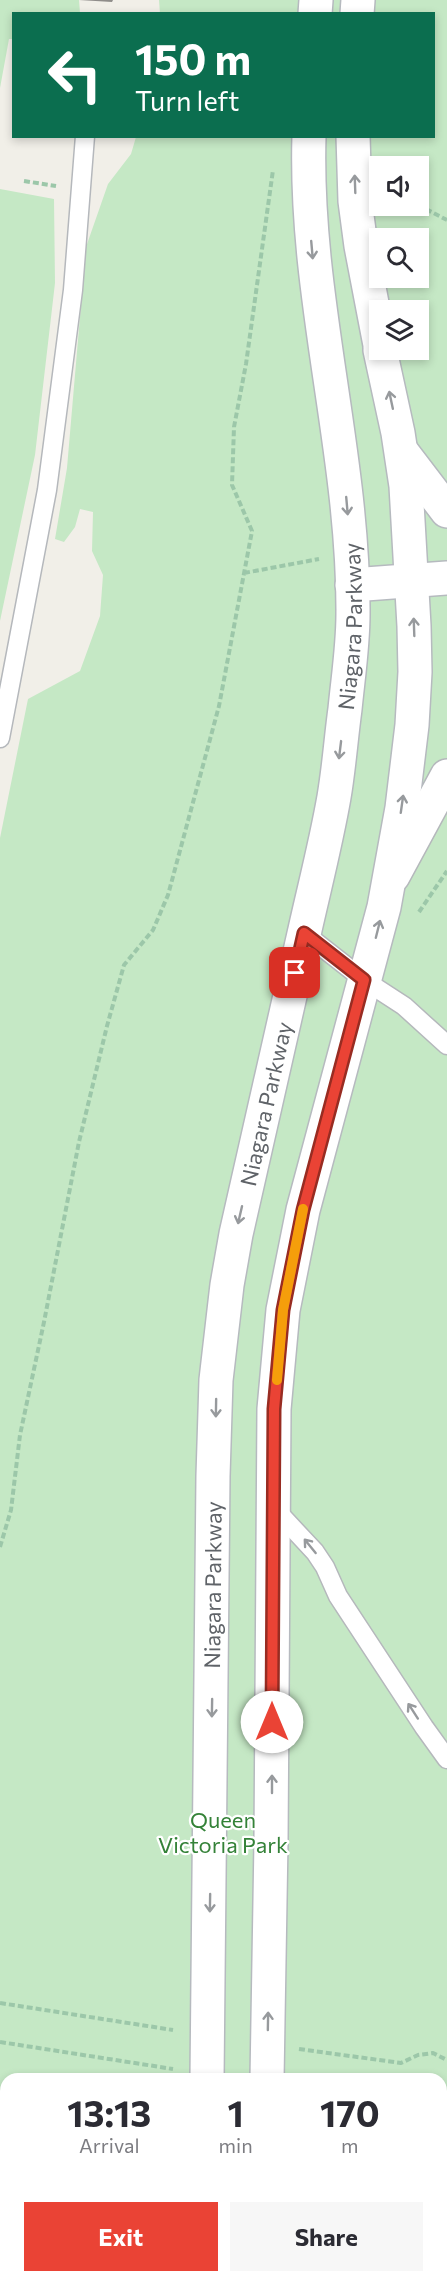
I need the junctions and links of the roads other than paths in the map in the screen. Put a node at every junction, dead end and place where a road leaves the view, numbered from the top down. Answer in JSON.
{"nodes":[{"id":1,"x":86,"y":138,"type":"edge"},
{"id":2,"x":309,"y":138,"type":"edge"},
{"id":3,"x":353,"y":138,"type":"edge"},
{"id":4,"x":371,"y":300,"type":"edge"},
{"id":5,"x":383,"y":360,"type":"edge"},
{"id":6,"x":401,"y":451,"type":"junction"},
{"id":7,"x":447,"y":511,"type":"edge"},
{"id":8,"x":447,"y":578,"type":"edge"},
{"id":9,"x":412,"y":582,"type":"junction"},
{"id":10,"x":352,"y":585,"type":"junction"},
{"id":11,"x":0,"y":738,"type":"edge"},
{"id":12,"x":447,"y":776,"type":"edge"},
{"id":13,"x":389,"y":883,"type":"junction"},
{"id":14,"x":304,"y":933,"type":"junction"},
{"id":15,"x":364,"y":980,"type":"junction"},
{"id":16,"x":447,"y":1045,"type":"edge"},
{"id":17,"x":274,"y":1508,"type":"junction"},
{"id":18,"x":447,"y":1759,"type":"edge"},
{"id":19,"x":193,"y":2073,"type":"edge"},
{"id":20,"x":267,"y":2073,"type":"edge"}],
"edges":[{"from":1,"to":11,"type":"lane"},
{"from":2,"to":10,"type":"main road","name":"Niagara Parkway","one_way":true},
{"from":4,"to":3,"type":"main road","one_way":true},
{"from":6,"to":5,"type":"main road","one_way":true},
{"from":6,"to":7,"type":"main road"},
{"from":6,"to":9,"type":"main road"},
{"from":8,"to":9,"type":"main road"},
{"from":9,"to":10,"type":"main road"},
{"from":13,"to":9,"type":"main road","one_way":true},
{"from":10,"to":14,"type":"main road","name":"Niagara Parkway","one_way":true},
{"from":12,"to":13,"type":"main road"},
{"from":15,"to":13,"type":"main road","one_way":true},
{"from":14,"to":15,"type":"lane"},
{"from":14,"to":19,"type":"main road","name":"Niagara Parkway","one_way":true},
{"from":15,"to":16,"type":"lane"},
{"from":15,"to":17,"type":"main road"},
{"from":18,"to":17,"type":"lane","one_way":true},
{"from":20,"to":17,"type":"main road","one_way":true}]}
